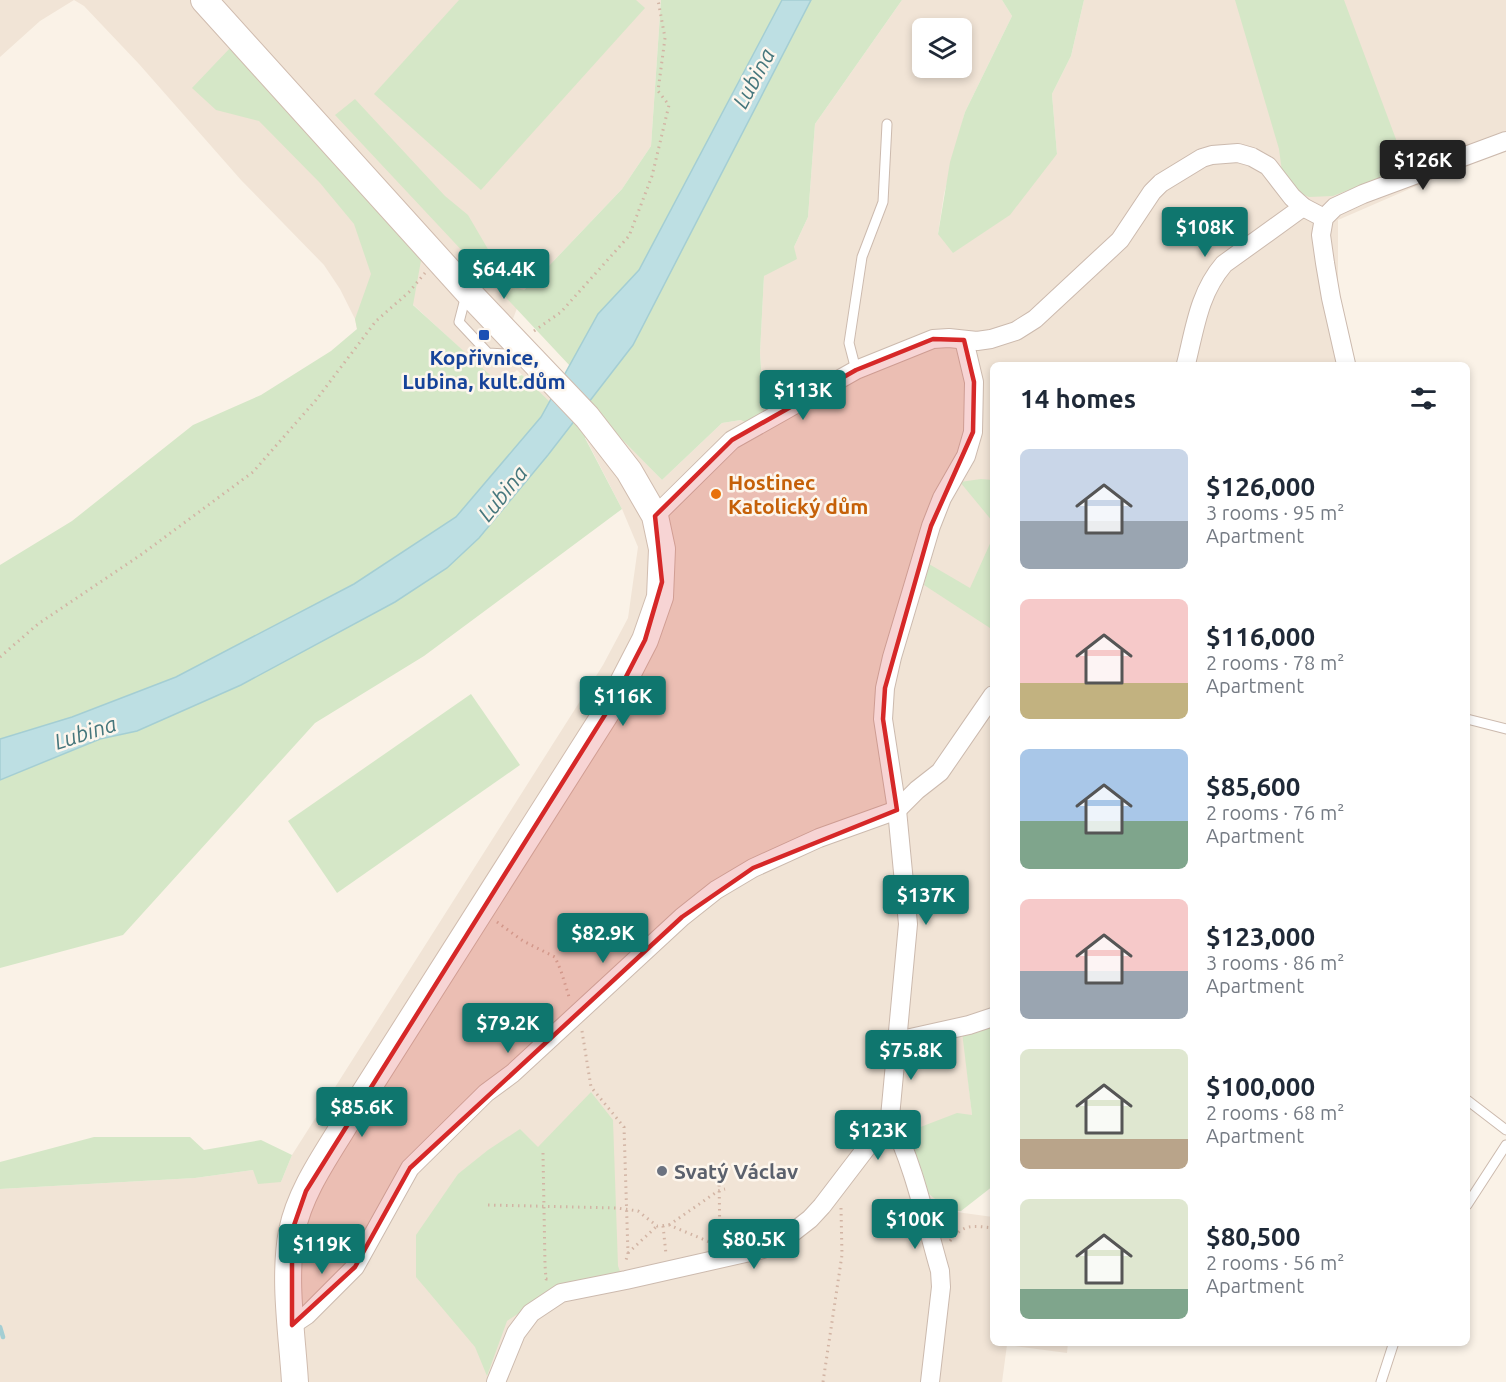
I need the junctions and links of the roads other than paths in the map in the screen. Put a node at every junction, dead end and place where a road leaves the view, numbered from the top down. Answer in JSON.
{"nodes":[{"id":1,"x":204,"y":0,"type":"edge"},
{"id":2,"x":887,"y":124,"type":"dead end"},
{"id":3,"x":1506,"y":141,"type":"edge"},
{"id":4,"x":1303,"y":207,"type":"junction"},
{"id":5,"x":1324,"y":218,"type":"junction"},
{"id":6,"x":964,"y":340,"type":"junction"},
{"id":7,"x":1186,"y":362,"type":"edge"},
{"id":8,"x":1346,"y":362,"type":"edge"},
{"id":9,"x":856,"y":370,"type":"junction"},
{"id":10,"x":655,"y":516,"type":"junction"},
{"id":11,"x":990,"y":699,"type":"edge"},
{"id":12,"x":1470,"y":720,"type":"edge"},
{"id":13,"x":1506,"y":729,"type":"edge"},
{"id":14,"x":897,"y":810,"type":"junction"},
{"id":15,"x":990,"y":1018,"type":"edge"},
{"id":16,"x":897,"y":1041,"type":"junction"},
{"id":17,"x":1470,"y":1102,"type":"edge"},
{"id":18,"x":890,"y":1117,"type":"junction"},
{"id":19,"x":1506,"y":1130,"type":"edge"},
{"id":20,"x":1506,"y":1145,"type":"edge"},
{"id":21,"x":1470,"y":1199,"type":"edge"},
{"id":22,"x":292,"y":1324,"type":"junction"},
{"id":23,"x":1391,"y":1346,"type":"edge"},
{"id":24,"x":295,"y":1382,"type":"edge"},
{"id":25,"x":496,"y":1382,"type":"edge"},
{"id":26,"x":930,"y":1382,"type":"edge"},
{"id":27,"x":1381,"y":1382,"type":"edge"}],
"edges":[{"from":1,"to":10,"type":"street"},
{"from":2,"to":9,"type":"lane"},
{"from":3,"to":5,"type":"street"},
{"from":4,"to":5,"type":"street"},
{"from":4,"to":6,"type":"street"},
{"from":4,"to":7,"type":"street"},
{"from":5,"to":8,"type":"street"},
{"from":6,"to":9,"type":"street"},
{"from":6,"to":14,"type":"street"},
{"from":9,"to":10,"type":"street"},
{"from":10,"to":22,"type":"street"},
{"from":11,"to":14,"type":"street"},
{"from":12,"to":13,"type":"lane"},
{"from":14,"to":16,"type":"street"},
{"from":14,"to":22,"type":"street"},
{"from":15,"to":16,"type":"street"},
{"from":16,"to":18,"type":"street"},
{"from":17,"to":19,"type":"lane"},
{"from":18,"to":25,"type":"street"},
{"from":18,"to":26,"type":"street"},
{"from":20,"to":21,"type":"lane"},
{"from":22,"to":24,"type":"street"},
{"from":23,"to":27,"type":"lane"}]}
